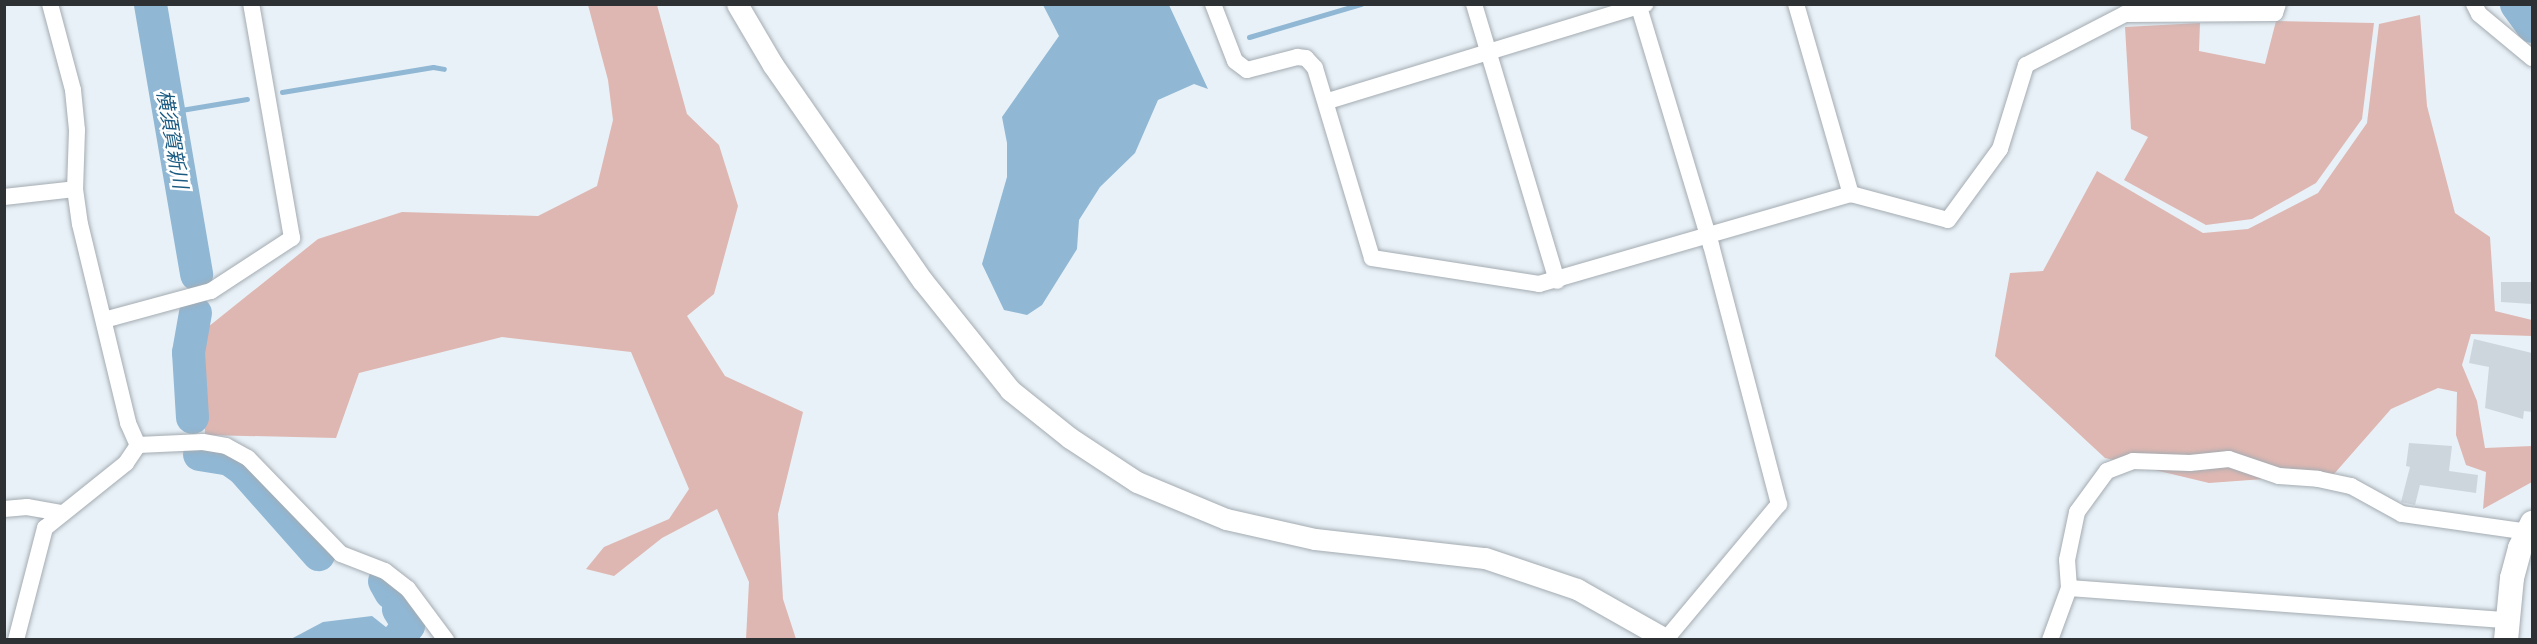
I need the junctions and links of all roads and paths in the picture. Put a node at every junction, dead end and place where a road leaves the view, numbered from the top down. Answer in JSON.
{"nodes":[{"id":1,"x":50,"y":4,"type":"edge"},
{"id":2,"x":251,"y":4,"type":"edge"},
{"id":3,"x":737,"y":4,"type":"edge"},
{"id":4,"x":1213,"y":4,"type":"edge"},
{"id":5,"x":1474,"y":4,"type":"edge"},
{"id":6,"x":1796,"y":4,"type":"edge"},
{"id":7,"x":2278,"y":4,"type":"edge"},
{"id":8,"x":2474,"y":4,"type":"edge"},
{"id":9,"x":1642,"y":6,"type":"edge"},
{"id":10,"x":1489,"y":53,"type":"junction"},
{"id":11,"x":2532,"y":58,"type":"edge"},
{"id":12,"x":1328,"y":101,"type":"junction"},
{"id":13,"x":75,"y":189,"type":"junction"},
{"id":14,"x":1851,"y":194,"type":"junction"},
{"id":15,"x":4,"y":197,"type":"edge"},
{"id":16,"x":1706,"y":237,"type":"junction"},
{"id":17,"x":1557,"y":281,"type":"junction"},
{"id":18,"x":104,"y":320,"type":"junction"},
{"id":19,"x":138,"y":445,"type":"junction"},
{"id":20,"x":4,"y":509,"type":"edge"},
{"id":21,"x":60,"y":513,"type":"junction"},
{"id":22,"x":2530,"y":528,"type":"edge"},
{"id":23,"x":2068,"y":588,"type":"junction"},
{"id":24,"x":2507,"y":630,"type":"edge"},
{"id":25,"x":16,"y":639,"type":"edge"},
{"id":26,"x":446,"y":639,"type":"edge"},
{"id":27,"x":1666,"y":639,"type":"edge"},
{"id":28,"x":2050,"y":639,"type":"edge"}],
"edges":[{"from":1,"to":13,"type":"street"},
{"from":2,"to":18,"type":"street"},
{"from":3,"to":27,"type":"street"},
{"from":4,"to":12,"type":"street"},
{"from":5,"to":10,"type":"street"},
{"from":6,"to":14,"type":"street"},
{"from":7,"to":14,"type":"street"},
{"from":8,"to":11,"type":"street"},
{"from":9,"to":10,"type":"street"},
{"from":9,"to":16,"type":"street"},
{"from":10,"to":12,"type":"street"},
{"from":10,"to":17,"type":"street"},
{"from":12,"to":17,"type":"street"},
{"from":13,"to":15,"type":"street"},
{"from":13,"to":18,"type":"street"},
{"from":14,"to":16,"type":"street"},
{"from":16,"to":17,"type":"street"},
{"from":16,"to":27,"type":"street"},
{"from":18,"to":19,"type":"street"},
{"from":19,"to":21,"type":"street"},
{"from":19,"to":26,"type":"street"},
{"from":20,"to":21,"type":"street"},
{"from":21,"to":25,"type":"street"},
{"from":22,"to":23,"type":"street"},
{"from":22,"to":24,"type":"main road"},
{"from":23,"to":24,"type":"street"},
{"from":23,"to":28,"type":"street"}]}
